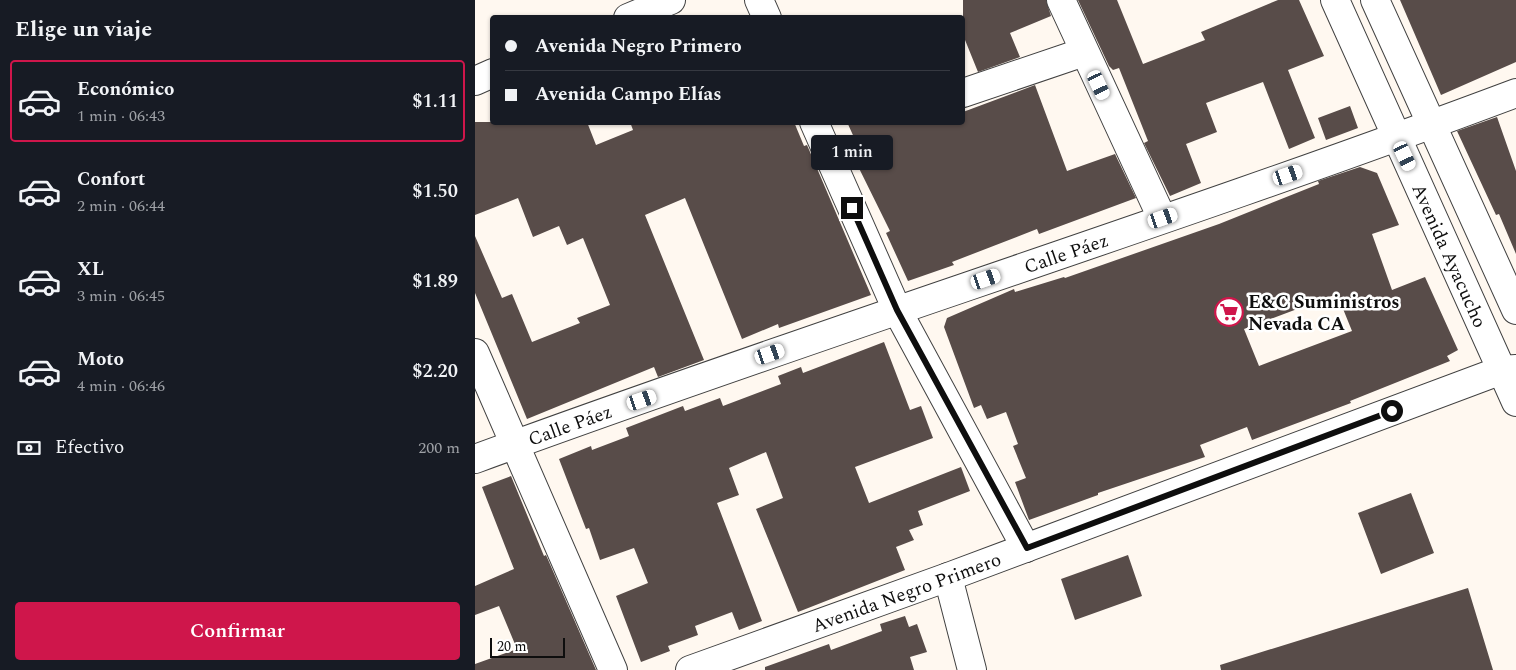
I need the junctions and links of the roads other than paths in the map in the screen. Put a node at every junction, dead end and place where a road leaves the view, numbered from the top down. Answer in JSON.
{"nodes":[{"id":1,"x":671,"y":0,"type":"edge"},
{"id":2,"x":759,"y":0,"type":"edge"},
{"id":3,"x":1061,"y":0,"type":"edge"},
{"id":4,"x":1335,"y":0,"type":"edge"},
{"id":5,"x":1375,"y":0,"type":"edge"},
{"id":6,"x":635,"y":15,"type":"edge"},
{"id":7,"x":766,"y":15,"type":"edge"},
{"id":8,"x":1084,"y":52,"type":"junction"},
{"id":9,"x":490,"y":75,"type":"edge"},
{"id":10,"x":475,"y":81,"type":"edge"},
{"id":11,"x":965,"y":93,"type":"edge"},
{"id":12,"x":1516,"y":93,"type":"edge"},
{"id":13,"x":815,"y":125,"type":"edge"},
{"id":14,"x":1431,"y":125,"type":"junction"},
{"id":15,"x":1396,"y":139,"type":"junction"},
{"id":16,"x":1163,"y":218,"type":"junction"},
{"id":17,"x":897,"y":310,"type":"junction"},
{"id":18,"x":1516,"y":310,"type":"edge"},
{"id":19,"x":475,"y":353,"type":"edge"},
{"id":20,"x":1509,"y":370,"type":"edge"},
{"id":21,"x":1516,"y":402,"type":"edge"},
{"id":22,"x":515,"y":444,"type":"junction"},
{"id":23,"x":475,"y":459,"type":"edge"},
{"id":24,"x":1027,"y":548,"type":"junction"},
{"id":25,"x":948,"y":577,"type":"junction"},
{"id":26,"x":613,"y":670,"type":"edge"},
{"id":27,"x":690,"y":670,"type":"edge"},
{"id":28,"x":972,"y":670,"type":"edge"}],
"edges":[{"from":1,"to":6,"type":"street"},
{"from":2,"to":7,"type":"street"},
{"from":3,"to":8,"type":"street"},
{"from":4,"to":15,"type":"street","name":"Avenida Ayacucho"},
{"from":5,"to":14,"type":"street","name":"Avenida Ayacucho"},
{"from":8,"to":11,"type":"street"},
{"from":8,"to":16,"type":"street"},
{"from":9,"to":10,"type":"street"},
{"from":12,"to":14,"type":"street","name":"Calle Páez"},
{"from":13,"to":17,"type":"street"},
{"from":14,"to":15,"type":"street","name":"Calle Páez"},
{"from":14,"to":18,"type":"street","name":"Avenida Ayacucho"},
{"from":15,"to":16,"type":"street","name":"Calle Páez"},
{"from":15,"to":20,"type":"street","name":"Avenida Ayacucho"},
{"from":16,"to":17,"type":"street","name":"Calle Páez"},
{"from":17,"to":22,"type":"street","name":"Calle Páez"},
{"from":17,"to":24,"type":"street"},
{"from":19,"to":22,"type":"street"},
{"from":20,"to":21,"type":"street","name":"Avenida Ayacucho"},
{"from":20,"to":24,"type":"street","name":"Avenida Negro Primero"},
{"from":22,"to":23,"type":"street","name":"Calle Páez"},
{"from":22,"to":26,"type":"street"},
{"from":24,"to":25,"type":"street","name":"Avenida Negro Primero"},
{"from":25,"to":27,"type":"street","name":"Avenida Negro Primero"},
{"from":25,"to":28,"type":"street"}]}
